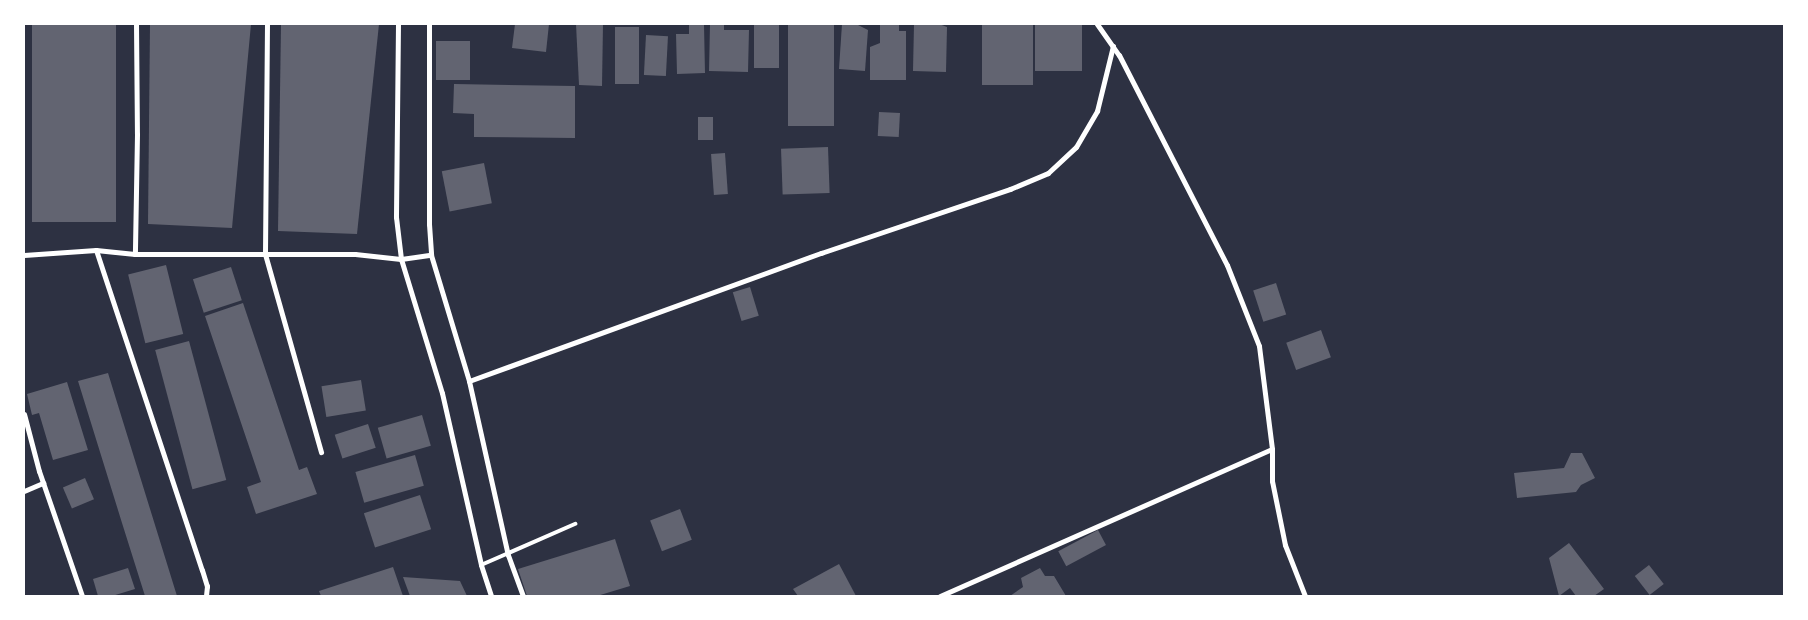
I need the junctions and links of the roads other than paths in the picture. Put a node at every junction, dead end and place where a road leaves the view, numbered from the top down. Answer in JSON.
{"nodes":[{"id":1,"x":136,"y":24,"type":"edge"},
{"id":2,"x":267,"y":24,"type":"edge"},
{"id":3,"x":398,"y":24,"type":"edge"},
{"id":4,"x":429,"y":24,"type":"edge"},
{"id":5,"x":1097,"y":24,"type":"edge"},
{"id":6,"x":1113,"y":46,"type":"junction"},
{"id":7,"x":96,"y":250,"type":"junction"},
{"id":8,"x":134,"y":254,"type":"junction"},
{"id":9,"x":265,"y":254,"type":"junction"},
{"id":10,"x":24,"y":255,"type":"edge"},
{"id":11,"x":431,"y":255,"type":"junction"},
{"id":12,"x":401,"y":259,"type":"junction"},
{"id":13,"x":469,"y":381,"type":"junction"},
{"id":14,"x":24,"y":414,"type":"edge"},
{"id":15,"x":1272,"y":449,"type":"junction"},
{"id":16,"x":321,"y":452,"type":"dead end"},
{"id":17,"x":44,"y":483,"type":"junction"},
{"id":18,"x":24,"y":491,"type":"edge"},
{"id":19,"x":575,"y":524,"type":"dead end"},
{"id":20,"x":508,"y":555,"type":"junction"},
{"id":21,"x":481,"y":565,"type":"junction"},
{"id":22,"x":82,"y":596,"type":"edge"},
{"id":23,"x":206,"y":596,"type":"edge"},
{"id":24,"x":491,"y":596,"type":"edge"},
{"id":25,"x":523,"y":596,"type":"edge"},
{"id":26,"x":940,"y":596,"type":"edge"},
{"id":27,"x":1305,"y":596,"type":"edge"}],
"edges":[{"from":1,"to":8,"type":"street"},
{"from":2,"to":9,"type":"street"},
{"from":3,"to":12,"type":"street"},
{"from":4,"to":11,"type":"street"},
{"from":5,"to":6,"type":"street"},
{"from":6,"to":13,"type":"street"},
{"from":6,"to":15,"type":"street"},
{"from":7,"to":8,"type":"street"},
{"from":7,"to":10,"type":"street"},
{"from":7,"to":23,"type":"street"},
{"from":8,"to":9,"type":"street"},
{"from":9,"to":12,"type":"street"},
{"from":9,"to":16,"type":"street"},
{"from":11,"to":12,"type":"street"},
{"from":11,"to":13,"type":"street"},
{"from":12,"to":21,"type":"street"},
{"from":13,"to":20,"type":"street"},
{"from":14,"to":17,"type":"street"},
{"from":15,"to":26,"type":"street"},
{"from":15,"to":27,"type":"street"},
{"from":17,"to":18,"type":"street"},
{"from":17,"to":22,"type":"street"},
{"from":19,"to":20,"type":"lane"},
{"from":20,"to":21,"type":"lane"},
{"from":20,"to":25,"type":"street"},
{"from":21,"to":24,"type":"street"}]}
